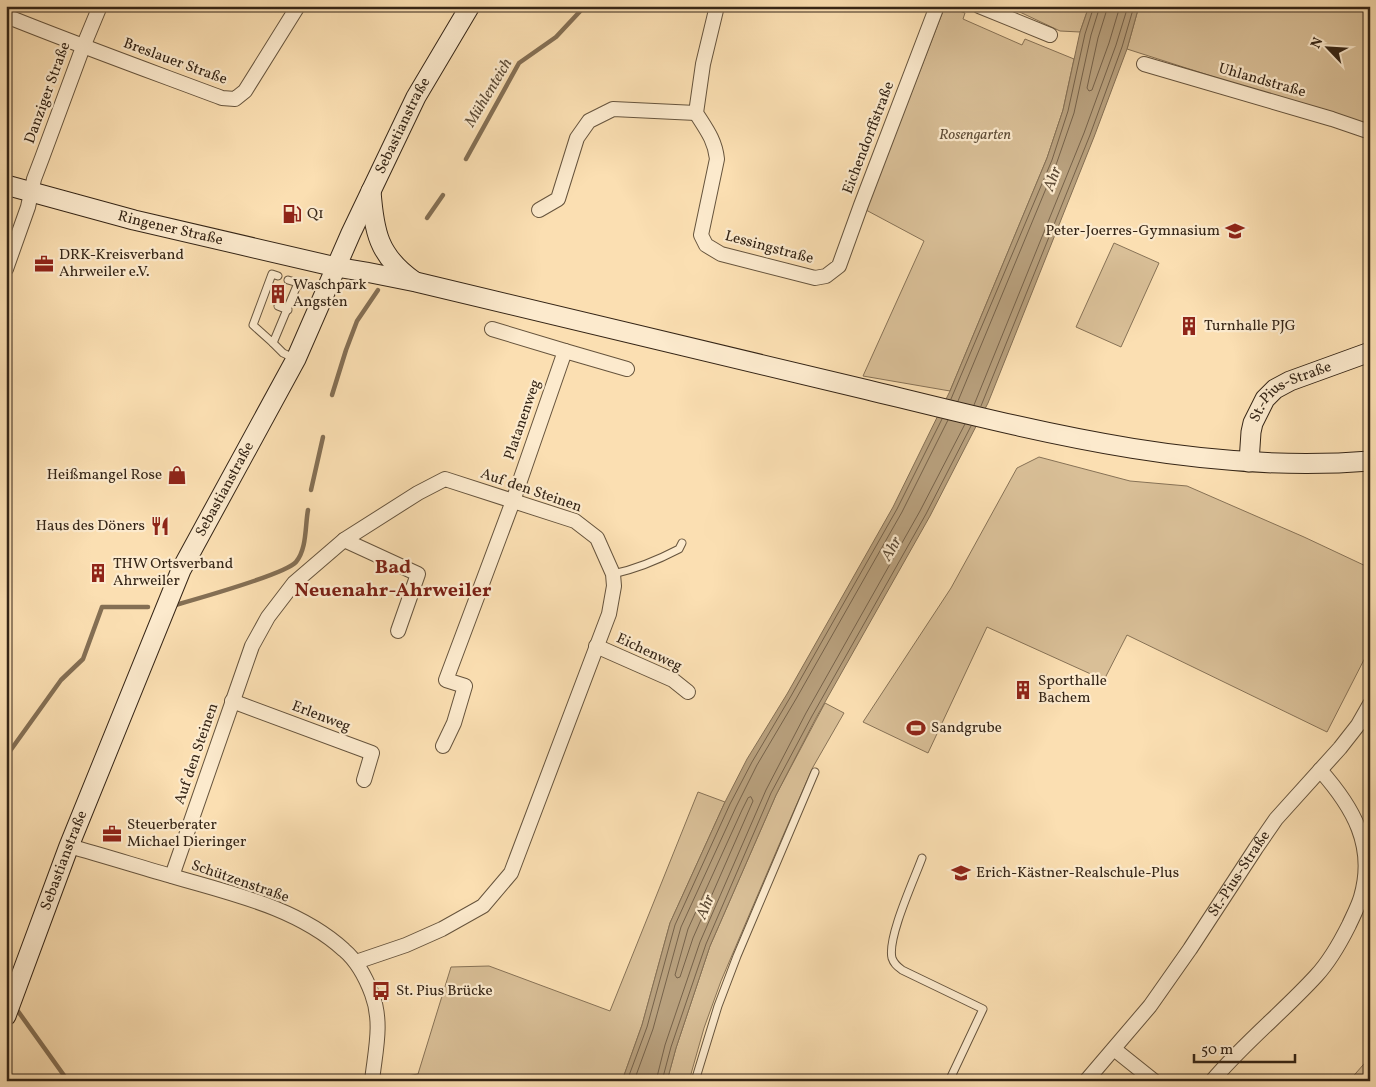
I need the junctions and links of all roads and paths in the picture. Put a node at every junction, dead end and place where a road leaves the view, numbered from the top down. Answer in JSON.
{"nodes":[{"id":1,"x":100,"y":6,"type":"edge"},
{"id":2,"x":298,"y":6,"type":"edge"},
{"id":3,"x":470,"y":6,"type":"edge"},
{"id":4,"x":718,"y":6,"type":"edge"},
{"id":5,"x":937,"y":6,"type":"edge"},
{"id":6,"x":979,"y":6,"type":"edge"},
{"id":7,"x":6,"y":16,"type":"edge"},
{"id":8,"x":1050,"y":35,"type":"dead end"},
{"id":9,"x":83,"y":47,"type":"junction"},
{"id":10,"x":1144,"y":64,"type":"dead end"},
{"id":11,"x":696,"y":114,"type":"junction"},
{"id":12,"x":1370,"y":132,"type":"edge"},
{"id":13,"x":6,"y":185,"type":"edge"},
{"id":14,"x":371,"y":190,"type":"junction"},
{"id":15,"x":32,"y":193,"type":"junction"},
{"id":16,"x":539,"y":210,"type":"dead end"},
{"id":17,"x":336,"y":267,"type":"junction"},
{"id":18,"x":6,"y":269,"type":"edge"},
{"id":19,"x":278,"y":276,"type":"dead end"},
{"id":20,"x":826,"y":276,"type":"joint"},
{"id":21,"x":288,"y":280,"type":"dead end"},
{"id":22,"x":416,"y":282,"type":"junction"},
{"id":23,"x":283,"y":296,"type":"dead end"},
{"id":24,"x":292,"y":299,"type":"junction"},
{"id":25,"x":278,"y":306,"type":"dead end"},
{"id":26,"x":288,"y":310,"type":"junction"},
{"id":27,"x":492,"y":329,"type":"dead end"},
{"id":28,"x":273,"y":343,"type":"junction"},
{"id":29,"x":565,"y":351,"type":"junction"},
{"id":30,"x":1370,"y":352,"type":"edge"},
{"id":31,"x":296,"y":359,"type":"junction"},
{"id":32,"x":627,"y":370,"type":"dead end"},
{"id":33,"x":1370,"y":461,"type":"edge"},
{"id":34,"x":1249,"y":462,"type":"junction"},
{"id":35,"x":513,"y":500,"type":"junction"},
{"id":36,"x":344,"y":540,"type":"junction"},
{"id":37,"x":682,"y":543,"type":"dead end"},
{"id":38,"x":613,"y":574,"type":"junction"},
{"id":39,"x":398,"y":631,"type":"dead end"},
{"id":40,"x":596,"y":646,"type":"junction"},
{"id":41,"x":688,"y":692,"type":"dead end"},
{"id":42,"x":232,"y":701,"type":"junction"},
{"id":43,"x":1370,"y":704,"type":"edge"},
{"id":44,"x":443,"y":746,"type":"dead end"},
{"id":45,"x":1320,"y":770,"type":"junction"},
{"id":46,"x":815,"y":772,"type":"dead end"},
{"id":47,"x":364,"y":780,"type":"dead end"},
{"id":48,"x":69,"y":846,"type":"junction"},
{"id":49,"x":922,"y":858,"type":"dead end"},
{"id":50,"x":172,"y":876,"type":"junction"},
{"id":51,"x":356,"y":962,"type":"junction"},
{"id":52,"x":9,"y":1008,"type":"edge"},
{"id":53,"x":1114,"y":1049,"type":"junction"},
{"id":54,"x":950,"y":1079,"type":"dead end"},
{"id":55,"x":372,"y":1081,"type":"edge"},
{"id":56,"x":694,"y":1081,"type":"edge"},
{"id":57,"x":1086,"y":1081,"type":"edge"},
{"id":58,"x":1154,"y":1081,"type":"edge"},
{"id":59,"x":1212,"y":1081,"type":"edge"}],
"edges":[{"from":1,"to":9,"type":"street","name":"Danziger Straße"},
{"from":2,"to":9,"type":"street","name":"Breslauer Straße"},
{"from":3,"to":14,"type":"main road","name":"Sebastianstraße"},
{"from":4,"to":11,"type":"street"},
{"from":5,"to":20,"type":"street","name":"Eichendorffstraße"},
{"from":6,"to":8,"type":"street"},
{"from":7,"to":9,"type":"street"},
{"from":9,"to":15,"type":"street","name":"Danziger Straße"},
{"from":10,"to":12,"type":"street","name":"Uhlandstraße"},
{"from":11,"to":16,"type":"street"},
{"from":11,"to":20,"type":"street","name":"Lessingstraße"},
{"from":13,"to":15,"type":"main road","name":"Ringener Straße"},
{"from":14,"to":17,"type":"main road","name":"Sebastianstraße"},
{"from":14,"to":22,"type":"main road"},
{"from":15,"to":17,"type":"main road","name":"Ringener Straße"},
{"from":15,"to":18,"type":"street","name":"Danziger Straße"},
{"from":17,"to":22,"type":"main road","name":"Ringener Straße"},
{"from":17,"to":31,"type":"main road","name":"Sebastianstraße"},
{"from":19,"to":28,"type":"lane"},
{"from":21,"to":24,"type":"lane"},
{"from":22,"to":34,"type":"main road","name":"Ringener Straße"},
{"from":23,"to":24,"type":"lane"},
{"from":24,"to":26,"type":"lane"},
{"from":25,"to":26,"type":"lane"},
{"from":26,"to":28,"type":"lane"},
{"from":27,"to":29,"type":"street"},
{"from":28,"to":31,"type":"lane"},
{"from":29,"to":32,"type":"street"},
{"from":29,"to":35,"type":"street","name":"Platanenweg"},
{"from":30,"to":34,"type":"main road","name":"St.-Pius-Straße"},
{"from":31,"to":48,"type":"main road","name":"Sebastianstraße"},
{"from":33,"to":34,"type":"main road","name":"Ringener Straße"},
{"from":35,"to":36,"type":"street","name":"Auf den Steinen"},
{"from":35,"to":38,"type":"street","name":"Auf den Steinen"},
{"from":35,"to":44,"type":"street","name":"Platanenweg"},
{"from":36,"to":39,"type":"street"},
{"from":36,"to":42,"type":"street","name":"Auf den Steinen"},
{"from":37,"to":38,"type":"lane"},
{"from":38,"to":40,"type":"street","name":"Auf den Steinen"},
{"from":40,"to":41,"type":"street","name":"Eichenweg"},
{"from":40,"to":51,"type":"street","name":"Auf den Steinen"},
{"from":42,"to":47,"type":"street","name":"Erlenweg"},
{"from":42,"to":50,"type":"street","name":"Auf den Steinen"},
{"from":43,"to":45,"type":"street","name":"St.-Pius-Straße"},
{"from":45,"to":53,"type":"street","name":"St.-Pius-Straße"},
{"from":45,"to":59,"type":"street"},
{"from":46,"to":56,"type":"lane"},
{"from":48,"to":50,"type":"street","name":"Schützenstraße"},
{"from":48,"to":52,"type":"main road","name":"Sebastianstraße"},
{"from":49,"to":54,"type":"lane"},
{"from":50,"to":51,"type":"street","name":"Schützenstraße"},
{"from":51,"to":55,"type":"street","name":"Schützenstraße"},
{"from":53,"to":57,"type":"street","name":"St.-Pius-Straße"},
{"from":53,"to":58,"type":"street"}]}
